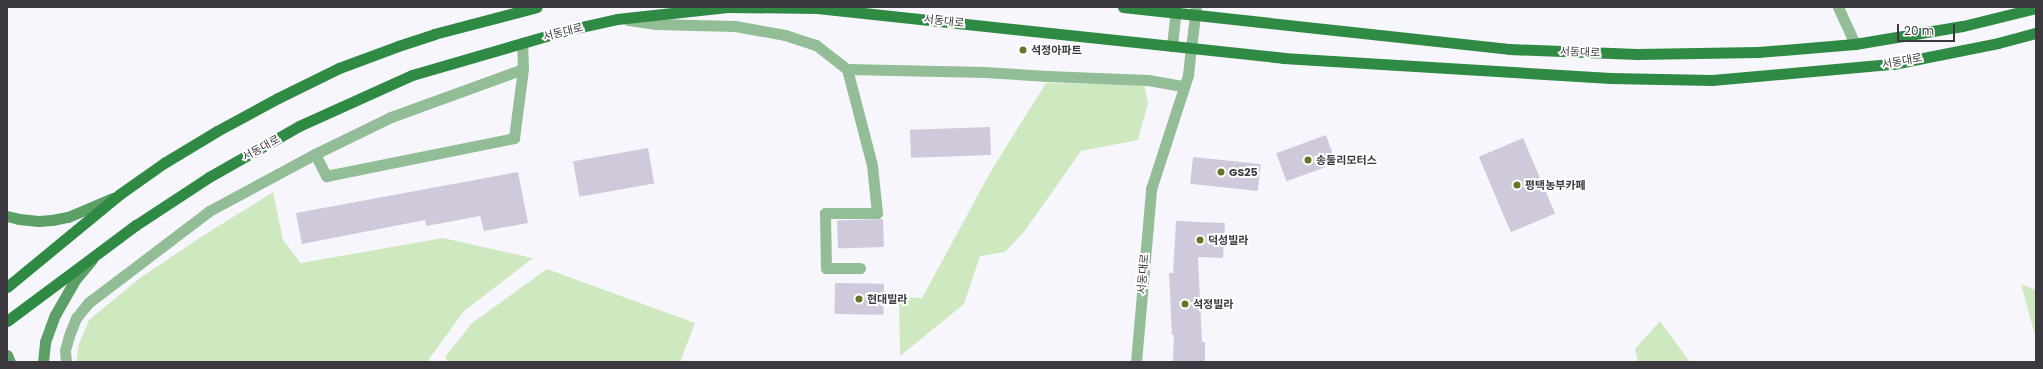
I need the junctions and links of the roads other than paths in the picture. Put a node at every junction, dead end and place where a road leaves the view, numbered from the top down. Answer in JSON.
{"nodes":[{"id":1,"x":536,"y":7,"type":"edge"},
{"id":2,"x":1123,"y":7,"type":"edge"},
{"id":3,"x":1838,"y":7,"type":"edge"},
{"id":4,"x":2036,"y":8,"type":"edge"},
{"id":5,"x":1175,"y":10,"type":"edge"},
{"id":6,"x":1196,"y":11,"type":"edge"},
{"id":7,"x":617,"y":19,"type":"junction"},
{"id":8,"x":2036,"y":33,"type":"edge"},
{"id":9,"x":522,"y":43,"type":"junction"},
{"id":10,"x":1855,"y":44,"type":"junction"},
{"id":11,"x":1172,"y":46,"type":"junction"},
{"id":12,"x":1190,"y":48,"type":"junction"},
{"id":13,"x":522,"y":69,"type":"junction"},
{"id":14,"x":847,"y":69,"type":"junction"},
{"id":15,"x":1183,"y":86,"type":"junction"},
{"id":16,"x":315,"y":154,"type":"junction"},
{"id":17,"x":120,"y":194,"type":"junction"},
{"id":18,"x":7,"y":216,"type":"edge"},
{"id":19,"x":101,"y":251,"type":"junction"},
{"id":20,"x":860,"y":268,"type":"dead end"},
{"id":21,"x":7,"y":287,"type":"edge"},
{"id":22,"x":7,"y":321,"type":"edge"},
{"id":23,"x":7,"y":355,"type":"edge"},
{"id":24,"x":10,"y":362,"type":"edge"},
{"id":25,"x":43,"y":362,"type":"edge"},
{"id":26,"x":66,"y":362,"type":"edge"},
{"id":27,"x":1136,"y":362,"type":"edge"}],
"edges":[{"from":1,"to":17,"type":"main road"},
{"from":2,"to":5,"type":"main road","name":"서동대로"},
{"from":3,"to":10,"type":"street"},
{"from":4,"to":10,"type":"main road","name":"서동대로"},
{"from":5,"to":6,"type":"main road","name":"서동대로"},
{"from":5,"to":11,"type":"street"},
{"from":6,"to":10,"type":"main road","name":"서동대로"},
{"from":6,"to":12,"type":"street"},
{"from":7,"to":9,"type":"main road","name":"서동대로"},
{"from":7,"to":11,"type":"main road","name":"서동대로"},
{"from":7,"to":14,"type":"street"},
{"from":8,"to":12,"type":"main road","name":"서동대로"},
{"from":9,"to":13,"type":"street"},
{"from":9,"to":19,"type":"main road","name":"서동대로"},
{"from":11,"to":12,"type":"main road","name":"서동대로"},
{"from":12,"to":15,"type":"street","name":"서동대로"},
{"from":13,"to":16,"type":"street"},
{"from":13,"to":16,"type":"street"},
{"from":14,"to":15,"type":"street"},
{"from":14,"to":20,"type":"street"},
{"from":15,"to":27,"type":"street","name":"서동대로"},
{"from":16,"to":26,"type":"street"},
{"from":17,"to":18,"type":"main road"},
{"from":17,"to":21,"type":"main road"},
{"from":19,"to":22,"type":"main road","name":"서동대로"},
{"from":19,"to":25,"type":"main road"},
{"from":23,"to":24,"type":"main road"}]}
